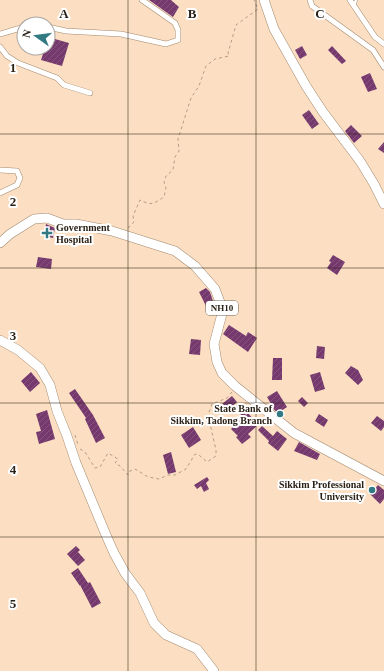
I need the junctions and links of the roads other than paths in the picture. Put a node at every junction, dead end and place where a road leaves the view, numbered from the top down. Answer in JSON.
{"nodes":[{"id":1,"x":142,"y":0,"type":"edge"},
{"id":2,"x":264,"y":0,"type":"edge"},
{"id":3,"x":310,"y":0,"type":"edge"},
{"id":4,"x":350,"y":0,"type":"edge"},
{"id":5,"x":356,"y":0,"type":"edge"},
{"id":6,"x":354,"y":6,"type":"junction"},
{"id":7,"x":56,"y":28,"type":"edge"},
{"id":8,"x":16,"y":29,"type":"edge"},
{"id":9,"x":0,"y":34,"type":"edge"},
{"id":10,"x":384,"y":44,"type":"edge"},
{"id":11,"x":0,"y":47,"type":"edge"},
{"id":12,"x":384,"y":67,"type":"edge"},
{"id":13,"x":90,"y":93,"type":"dead end"},
{"id":14,"x":0,"y":170,"type":"edge"},
{"id":15,"x":0,"y":193,"type":"edge"},
{"id":16,"x":384,"y":204,"type":"edge"},
{"id":17,"x":0,"y":243,"type":"edge"},
{"id":18,"x":0,"y":340,"type":"edge"},
{"id":19,"x":384,"y":481,"type":"edge"},
{"id":20,"x":214,"y":671,"type":"edge"}],
"edges":[{"from":1,"to":7,"type":"street"},
{"from":2,"to":16,"type":"highway"},
{"from":3,"to":12,"type":"street"},
{"from":4,"to":6,"type":"street"},
{"from":5,"to":6,"type":"lane"},
{"from":6,"to":10,"type":"street"},
{"from":8,"to":9,"type":"street"},
{"from":11,"to":13,"type":"street"},
{"from":14,"to":15,"type":"street"},
{"from":17,"to":19,"type":"highway","number":"NH10"},
{"from":18,"to":20,"type":"highway"}]}
